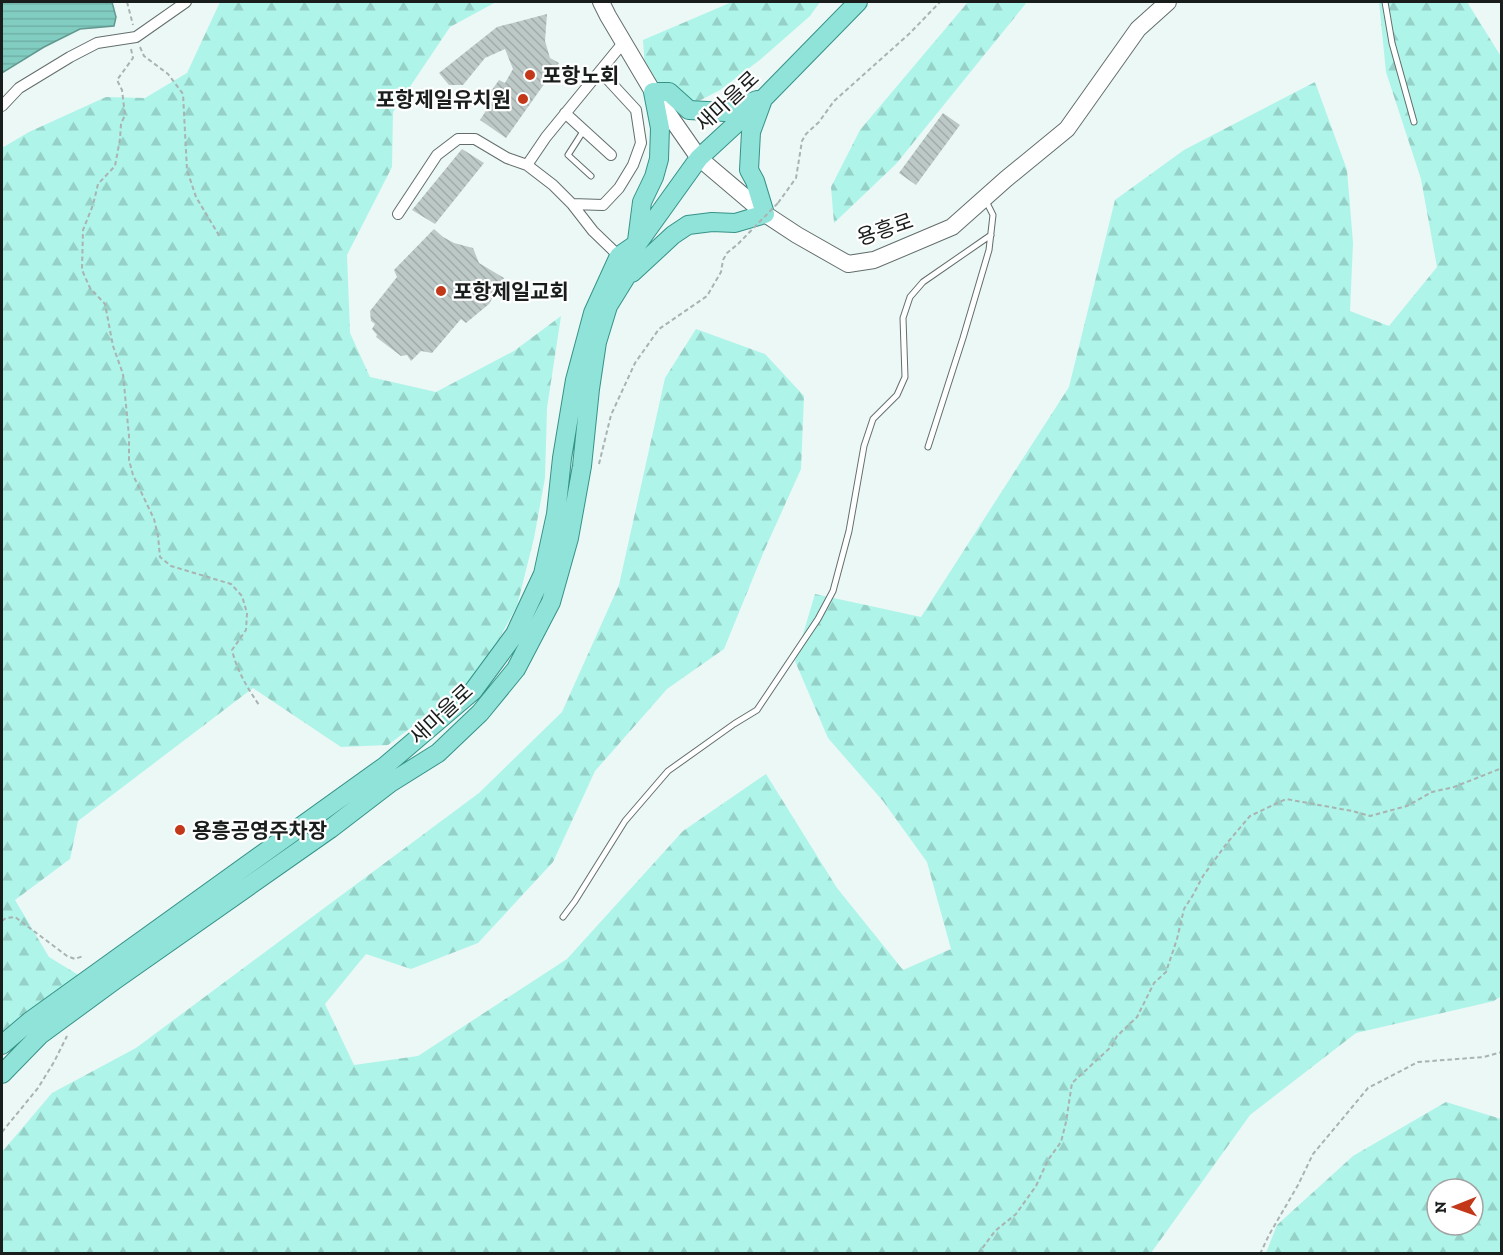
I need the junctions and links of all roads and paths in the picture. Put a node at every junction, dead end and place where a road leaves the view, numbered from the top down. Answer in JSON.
{"nodes":[{"id":1,"x":126,"y":2,"type":"edge"},
{"id":2,"x":186,"y":2,"type":"edge"},
{"id":3,"x":602,"y":2,"type":"edge"},
{"id":4,"x":858,"y":2,"type":"edge"},
{"id":5,"x":940,"y":2,"type":"edge"},
{"id":6,"x":1168,"y":2,"type":"edge"},
{"id":7,"x":1385,"y":2,"type":"edge"},
{"id":8,"x":134,"y":38,"type":"junction"},
{"id":9,"x":623,"y":43,"type":"junction"},
{"id":10,"x":600,"y":71,"type":"junction"},
{"id":11,"x":653,"y":92,"type":"junction"},
{"id":12,"x":764,"y":98,"type":"junction"},
{"id":13,"x":2,"y":106,"type":"edge"},
{"id":14,"x":565,"y":113,"type":"junction"},
{"id":15,"x":1414,"y":122,"type":"dead end"},
{"id":16,"x":584,"y":130,"type":"junction"},
{"id":17,"x":611,"y":155,"type":"dead end"},
{"id":18,"x":699,"y":158,"type":"junction"},
{"id":19,"x":527,"y":165,"type":"junction"},
{"id":20,"x":591,"y":176,"type":"dead end"},
{"id":21,"x":985,"y":198,"type":"junction"},
{"id":22,"x":572,"y":204,"type":"junction"},
{"id":23,"x":772,"y":209,"type":"junction"},
{"id":24,"x":398,"y":214,"type":"dead end"},
{"id":25,"x":991,"y":235,"type":"junction"},
{"id":26,"x":220,"y":237,"type":"dead end"},
{"id":27,"x":638,"y":243,"type":"junction"},
{"id":28,"x":619,"y":256,"type":"junction"},
{"id":29,"x":626,"y":278,"type":"junction"},
{"id":30,"x":928,"y":447,"type":"dead end"},
{"id":31,"x":597,"y":473,"type":"dead end"},
{"id":32,"x":259,"y":705,"type":"dead end"},
{"id":33,"x":1502,"y":768,"type":"edge"},
{"id":34,"x":563,"y":917,"type":"dead end"},
{"id":35,"x":2,"y":921,"type":"edge"},
{"id":36,"x":83,"y":956,"type":"dead end"},
{"id":37,"x":67,"y":1035,"type":"dead end"},
{"id":38,"x":2,"y":1046,"type":"edge"},
{"id":39,"x":1502,"y":1052,"type":"edge"},
{"id":40,"x":2,"y":1074,"type":"edge"},
{"id":41,"x":2,"y":1132,"type":"edge"},
{"id":42,"x":978,"y":1254,"type":"edge"},
{"id":43,"x":1260,"y":1254,"type":"edge"}],
"edges":[{"from":1,"to":8,"type":"path"},
{"from":2,"to":8,"type":"street"},
{"from":3,"to":9,"type":"street","name":"용흥로"},
{"from":4,"to":12,"type":"main road","name":"새마을로"},
{"from":5,"to":23,"type":"path"},
{"from":6,"to":21,"type":"street","name":"용흥로"},
{"from":7,"to":15,"type":"lane"},
{"from":8,"to":13,"type":"street"},
{"from":8,"to":26,"type":"path"},
{"from":8,"to":32,"type":"path"},
{"from":9,"to":10,"type":"street"},
{"from":9,"to":11,"type":"street","name":"용흥로"},
{"from":10,"to":14,"type":"street"},
{"from":10,"to":22,"type":"street"},
{"from":11,"to":12,"type":"main road"},
{"from":11,"to":18,"type":"street","name":"용흥로"},
{"from":11,"to":27,"type":"main road"},
{"from":12,"to":18,"type":"main road","name":"새마을로"},
{"from":12,"to":23,"type":"main road"},
{"from":14,"to":16,"type":"street"},
{"from":14,"to":19,"type":"street"},
{"from":16,"to":17,"type":"street"},
{"from":16,"to":20,"type":"lane"},
{"from":18,"to":23,"type":"street","name":"용흥로"},
{"from":18,"to":27,"type":"main road","name":"새마을로"},
{"from":19,"to":22,"type":"street"},
{"from":19,"to":24,"type":"street"},
{"from":21,"to":23,"type":"street","name":"용흥로"},
{"from":21,"to":25,"type":"lane"},
{"from":22,"to":28,"type":"street"},
{"from":23,"to":29,"type":"main road"},
{"from":23,"to":31,"type":"path","bridge":true},
{"from":25,"to":30,"type":"lane"},
{"from":25,"to":34,"type":"lane"},
{"from":27,"to":28,"type":"main road","name":"새마을로"},
{"from":27,"to":29,"type":"main road","name":"새마을로"},
{"from":28,"to":38,"type":"main road","name":"새마을로"},
{"from":29,"to":40,"type":"main road","name":"새마을로"},
{"from":33,"to":42,"type":"path"},
{"from":35,"to":36,"type":"path"},
{"from":37,"to":41,"type":"path"},
{"from":39,"to":43,"type":"path"}]}
